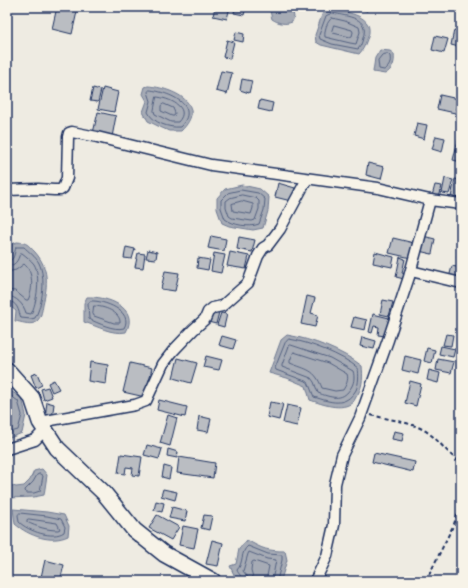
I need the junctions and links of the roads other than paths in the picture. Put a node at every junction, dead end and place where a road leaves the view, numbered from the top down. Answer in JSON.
{"nodes":[{"id":1,"x":307,"y":179,"type":"junction"},
{"id":2,"x":7,"y":190,"type":"edge"},
{"id":3,"x":430,"y":200,"type":"junction"},
{"id":4,"x":461,"y":204,"type":"edge"},
{"id":5,"x":411,"y":271,"type":"junction"},
{"id":6,"x":461,"y":283,"type":"edge"},
{"id":7,"x":7,"y":370,"type":"edge"},
{"id":8,"x":43,"y":426,"type":"junction"},
{"id":9,"x":7,"y":449,"type":"edge"},
{"id":10,"x":213,"y":581,"type":"edge"},
{"id":11,"x":315,"y":581,"type":"edge"}],
"edges":[{"from":1,"to":2,"type":"street"},
{"from":1,"to":3,"type":"street"},
{"from":1,"to":8,"type":"street"},
{"from":3,"to":4,"type":"street"},
{"from":3,"to":5,"type":"street"},
{"from":5,"to":6,"type":"street"},
{"from":5,"to":11,"type":"street"},
{"from":7,"to":8,"type":"main road"},
{"from":8,"to":9,"type":"street"},
{"from":8,"to":10,"type":"main road"}]}
